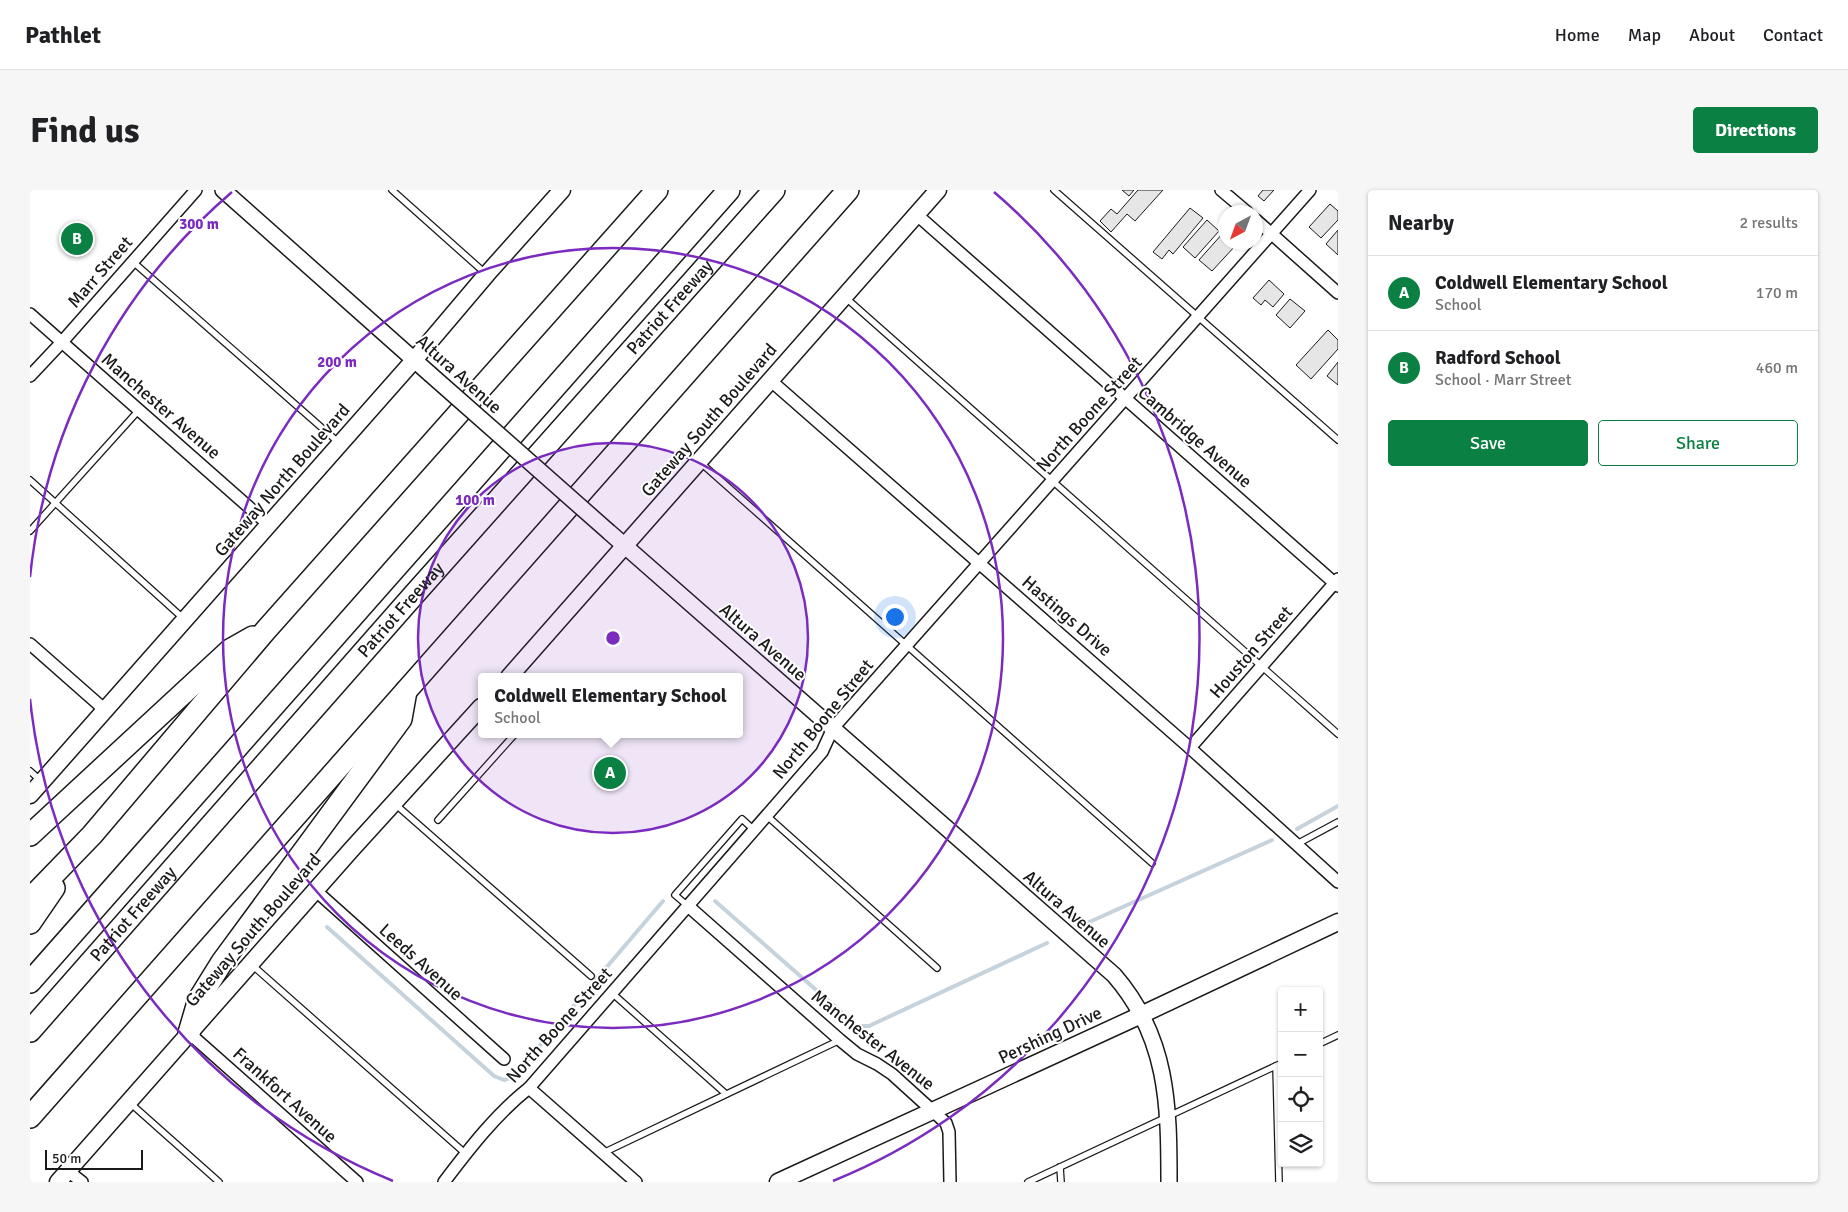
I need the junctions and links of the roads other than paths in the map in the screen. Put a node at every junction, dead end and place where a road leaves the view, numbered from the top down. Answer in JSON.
{"nodes":[{"id":1,"x":196,"y":190,"type":"edge"},
{"id":2,"x":223,"y":190,"type":"edge"},
{"id":3,"x":392,"y":190,"type":"edge"},
{"id":4,"x":657,"y":190,"type":"edge"},
{"id":5,"x":729,"y":190,"type":"edge"},
{"id":6,"x":774,"y":190,"type":"edge"},
{"id":7,"x":848,"y":190,"type":"edge"},
{"id":8,"x":938,"y":190,"type":"edge"},
{"id":9,"x":1054,"y":190,"type":"edge"},
{"id":10,"x":1221,"y":190,"type":"edge"},
{"id":11,"x":1310,"y":190,"type":"edge"},
{"id":12,"x":558,"y":191,"type":"edge"},
{"id":13,"x":1239,"y":205,"type":"edge"},
{"id":14,"x":916,"y":214,"type":"junction"},
{"id":15,"x":1263,"y":227,"type":"edge"},
{"id":16,"x":1271,"y":234,"type":"junction"},
{"id":17,"x":132,"y":261,"type":"junction"},
{"id":18,"x":487,"y":274,"type":"junction"},
{"id":19,"x":1338,"y":293,"type":"edge"},
{"id":20,"x":844,"y":296,"type":"junction"},
{"id":21,"x":30,"y":314,"type":"edge"},
{"id":22,"x":1199,"y":316,"type":"junction"},
{"id":23,"x":62,"y":342,"type":"junction"},
{"id":24,"x":415,"y":360,"type":"junction"},
{"id":25,"x":30,"y":376,"type":"edge"},
{"id":26,"x":770,"y":380,"type":"junction"},
{"id":27,"x":1125,"y":399,"type":"junction"},
{"id":28,"x":139,"y":410,"type":"junction"},
{"id":29,"x":1338,"y":440,"type":"edge"},
{"id":30,"x":340,"y":444,"type":"junction"},
{"id":31,"x":699,"y":461,"type":"junction"},
{"id":32,"x":30,"y":480,"type":"edge"},
{"id":33,"x":1052,"y":481,"type":"junction"},
{"id":34,"x":55,"y":503,"type":"junction"},
{"id":35,"x":268,"y":524,"type":"junction"},
{"id":36,"x":30,"y":532,"type":"edge"},
{"id":37,"x":625,"y":546,"type":"junction"},
{"id":38,"x":979,"y":564,"type":"junction"},
{"id":39,"x":1337,"y":583,"type":"edge"},
{"id":40,"x":185,"y":620,"type":"junction"},
{"id":41,"x":266,"y":630,"type":"junction"},
{"id":42,"x":30,"y":644,"type":"edge"},
{"id":43,"x":907,"y":645,"type":"junction"},
{"id":44,"x":1261,"y":666,"type":"junction"},
{"id":45,"x":514,"y":673,"type":"edge"},
{"id":46,"x":406,"y":691,"type":"junction"},
{"id":47,"x":106,"y":710,"type":"junction"},
{"id":48,"x":478,"y":710,"type":"edge"},
{"id":49,"x":833,"y":728,"type":"junction"},
{"id":50,"x":1338,"y":734,"type":"edge"},
{"id":51,"x":511,"y":738,"type":"edge"},
{"id":52,"x":1190,"y":748,"type":"junction"},
{"id":53,"x":36,"y":776,"type":"edge"},
{"id":54,"x":30,"y":795,"type":"edge"},
{"id":55,"x":394,"y":803,"type":"junction"},
{"id":56,"x":766,"y":815,"type":"junction"},
{"id":57,"x":438,"y":820,"type":"dead end"},
{"id":58,"x":1338,"y":822,"type":"edge"},
{"id":59,"x":754,"y":830,"type":"junction"},
{"id":60,"x":30,"y":835,"type":"edge"},
{"id":61,"x":92,"y":835,"type":"junction"},
{"id":62,"x":1296,"y":844,"type":"junction"},
{"id":63,"x":1152,"y":863,"type":"dead end"},
{"id":64,"x":1338,"y":882,"type":"edge"},
{"id":65,"x":316,"y":890,"type":"junction"},
{"id":66,"x":30,"y":899,"type":"edge"},
{"id":67,"x":688,"y":906,"type":"junction"},
{"id":68,"x":1338,"y":922,"type":"edge"},
{"id":69,"x":30,"y":923,"type":"edge"},
{"id":70,"x":250,"y":964,"type":"junction"},
{"id":71,"x":938,"y":968,"type":"dead end"},
{"id":72,"x":591,"y":976,"type":"dead end"},
{"id":73,"x":30,"y":982,"type":"edge"},
{"id":74,"x":612,"y":993,"type":"junction"},
{"id":75,"x":1141,"y":1015,"type":"junction"},
{"id":76,"x":30,"y":1031,"type":"edge"},
{"id":77,"x":189,"y":1033,"type":"junction"},
{"id":78,"x":1338,"y":1035,"type":"edge"},
{"id":79,"x":840,"y":1040,"type":"junction"},
{"id":80,"x":1323,"y":1042,"type":"edge"},
{"id":81,"x":504,"y":1059,"type":"dead end"},
{"id":82,"x":1278,"y":1064,"type":"edge"},
{"id":83,"x":1279,"y":1077,"type":"edge"},
{"id":84,"x":529,"y":1088,"type":"junction"},
{"id":85,"x":726,"y":1094,"type":"junction"},
{"id":86,"x":129,"y":1102,"type":"junction"},
{"id":87,"x":933,"y":1110,"type":"junction"},
{"id":88,"x":1168,"y":1116,"type":"junction"},
{"id":89,"x":30,"y":1117,"type":"edge"},
{"id":90,"x":603,"y":1153,"type":"junction"},
{"id":91,"x":466,"y":1154,"type":"junction"},
{"id":92,"x":1060,"y":1167,"type":"junction"},
{"id":93,"x":63,"y":1176,"type":"edge"},
{"id":94,"x":82,"y":1182,"type":"edge"},
{"id":95,"x":219,"y":1182,"type":"edge"},
{"id":96,"x":357,"y":1182,"type":"edge"},
{"id":97,"x":444,"y":1182,"type":"edge"},
{"id":98,"x":636,"y":1182,"type":"edge"},
{"id":99,"x":778,"y":1182,"type":"edge"},
{"id":100,"x":950,"y":1182,"type":"edge"},
{"id":101,"x":1028,"y":1182,"type":"edge"},
{"id":102,"x":1060,"y":1182,"type":"edge"},
{"id":103,"x":1169,"y":1182,"type":"edge"},
{"id":104,"x":1279,"y":1182,"type":"edge"}],
"edges":[{"from":1,"to":17,"type":"street","name":"Marr Street"},
{"from":2,"to":24,"type":"street","name":"Altura Avenue"},
{"from":3,"to":18,"type":"lane"},
{"from":4,"to":41,"type":"highway"},
{"from":5,"to":73,"type":"highway","name":"Patriot Freeway"},
{"from":6,"to":76,"type":"highway","name":"Patriot Freeway"},
{"from":7,"to":46,"type":"highway"},
{"from":8,"to":14,"type":"main road","name":"Gateway South Boulevard"},
{"from":9,"to":22,"type":"lane"},
{"from":10,"to":13,"type":"street"},
{"from":11,"to":16,"type":"street","name":"North Boone Street"},
{"from":12,"to":18,"type":"main road","name":"Gateway North Boulevard"},
{"from":14,"to":20,"type":"main road","name":"Gateway South Boulevard"},
{"from":14,"to":27,"type":"street","name":"Cambridge Avenue"},
{"from":15,"to":16,"type":"street"},
{"from":16,"to":19,"type":"street"},
{"from":16,"to":22,"type":"street","name":"North Boone Street"},
{"from":17,"to":23,"type":"street","name":"Marr Street"},
{"from":17,"to":30,"type":"lane"},
{"from":18,"to":24,"type":"main road","name":"Gateway North Boulevard"},
{"from":20,"to":26,"type":"main road","name":"Gateway South Boulevard"},
{"from":20,"to":33,"type":"lane"},
{"from":21,"to":23,"type":"street","name":"Manchester Avenue"},
{"from":22,"to":27,"type":"street","name":"North Boone Street"},
{"from":22,"to":29,"type":"lane"},
{"from":23,"to":25,"type":"street","name":"Marr Street"},
{"from":23,"to":28,"type":"street","name":"Manchester Avenue"},
{"from":24,"to":30,"type":"main road","name":"Gateway North Boulevard"},
{"from":24,"to":37,"type":"street","name":"Altura Avenue","bridge":true},
{"from":26,"to":31,"type":"main road","name":"Gateway South Boulevard"},
{"from":26,"to":38,"type":"street","name":"Hastings Drive"},
{"from":27,"to":33,"type":"street","name":"North Boone Street"},
{"from":27,"to":39,"type":"street","name":"Cambridge Avenue"},
{"from":28,"to":34,"type":"lane"},
{"from":28,"to":35,"type":"street","name":"Manchester Avenue"},
{"from":30,"to":35,"type":"main road","name":"Gateway North Boulevard"},
{"from":31,"to":37,"type":"main road","name":"Gateway South Boulevard"},
{"from":31,"to":43,"type":"lane"},
{"from":32,"to":34,"type":"lane"},
{"from":33,"to":38,"type":"street","name":"North Boone Street"},
{"from":33,"to":44,"type":"lane"},
{"from":34,"to":36,"type":"lane"},
{"from":34,"to":40,"type":"lane"},
{"from":35,"to":40,"type":"main road","name":"Gateway North Boulevard"},
{"from":37,"to":45,"type":"main road","name":"Gateway South Boulevard"},
{"from":37,"to":49,"type":"street","name":"Altura Avenue"},
{"from":38,"to":43,"type":"street","name":"North Boone Street"},
{"from":38,"to":52,"type":"street","name":"Hastings Drive"},
{"from":39,"to":44,"type":"street","name":"Houston Street"},
{"from":40,"to":47,"type":"main road","name":"Gateway North Boulevard"},
{"from":41,"to":60,"type":"highway"},
{"from":41,"to":61,"type":"highway"},
{"from":42,"to":47,"type":"street"},
{"from":43,"to":49,"type":"street","name":"North Boone Street"},
{"from":43,"to":63,"type":"lane"},
{"from":44,"to":50,"type":"lane"},
{"from":44,"to":52,"type":"street","name":"Houston Street"},
{"from":46,"to":77,"type":"highway"},
{"from":46,"to":89,"type":"highway"},
{"from":47,"to":53,"type":"main road","name":"Gateway North Boulevard"},
{"from":48,"to":55,"type":"main road","name":"Gateway South Boulevard"},
{"from":49,"to":56,"type":"street","name":"North Boone Street"},
{"from":49,"to":75,"type":"street","name":"Altura Avenue"},
{"from":51,"to":57,"type":"lane"},
{"from":52,"to":62,"type":"street","name":"Hastings Drive"},
{"from":53,"to":54,"type":"main road","name":"Gateway North Boulevard"},
{"from":55,"to":65,"type":"main road","name":"Gateway South Boulevard"},
{"from":55,"to":72,"type":"lane"},
{"from":56,"to":59,"type":"street","name":"North Boone Street"},
{"from":56,"to":71,"type":"lane"},
{"from":58,"to":62,"type":"lane"},
{"from":59,"to":67,"type":"street","name":"North Boone Street"},
{"from":59,"to":67,"type":"lane"},
{"from":61,"to":66,"type":"highway"},
{"from":61,"to":69,"type":"highway"},
{"from":62,"to":64,"type":"street","name":"Hastings Drive"},
{"from":65,"to":70,"type":"main road","name":"Gateway South Boulevard"},
{"from":65,"to":81,"type":"street","name":"Leeds Avenue"},
{"from":67,"to":74,"type":"street","name":"North Boone Street"},
{"from":67,"to":79,"type":"street","name":"Manchester Avenue"},
{"from":68,"to":75,"type":"main road","name":"Pershing Drive"},
{"from":70,"to":77,"type":"main road","name":"Gateway South Boulevard"},
{"from":70,"to":91,"type":"lane"},
{"from":74,"to":84,"type":"street","name":"North Boone Street"},
{"from":74,"to":85,"type":"lane"},
{"from":75,"to":87,"type":"main road","name":"Pershing Drive"},
{"from":75,"to":88,"type":"street","name":"Altura Avenue"},
{"from":77,"to":86,"type":"main road","name":"Gateway South Boulevard"},
{"from":77,"to":96,"type":"street","name":"Frankfort Avenue"},
{"from":78,"to":80,"type":"lane"},
{"from":79,"to":85,"type":"lane"},
{"from":79,"to":87,"type":"street","name":"Manchester Avenue"},
{"from":82,"to":88,"type":"lane"},
{"from":83,"to":104,"type":"lane"},
{"from":84,"to":90,"type":"street"},
{"from":84,"to":91,"type":"street","name":"North Boone Street"},
{"from":85,"to":90,"type":"lane"},
{"from":86,"to":93,"type":"main road","name":"Gateway South Boulevard"},
{"from":86,"to":95,"type":"lane"},
{"from":87,"to":99,"type":"main road","name":"Pershing Drive"},
{"from":87,"to":100,"type":"street","name":"Manchester Avenue"},
{"from":88,"to":92,"type":"lane"},
{"from":88,"to":103,"type":"street","name":"Altura Avenue"},
{"from":90,"to":98,"type":"street"},
{"from":91,"to":97,"type":"street","name":"North Boone Street"},
{"from":92,"to":101,"type":"lane"},
{"from":92,"to":102,"type":"lane"},
{"from":93,"to":94,"type":"street"}]}
